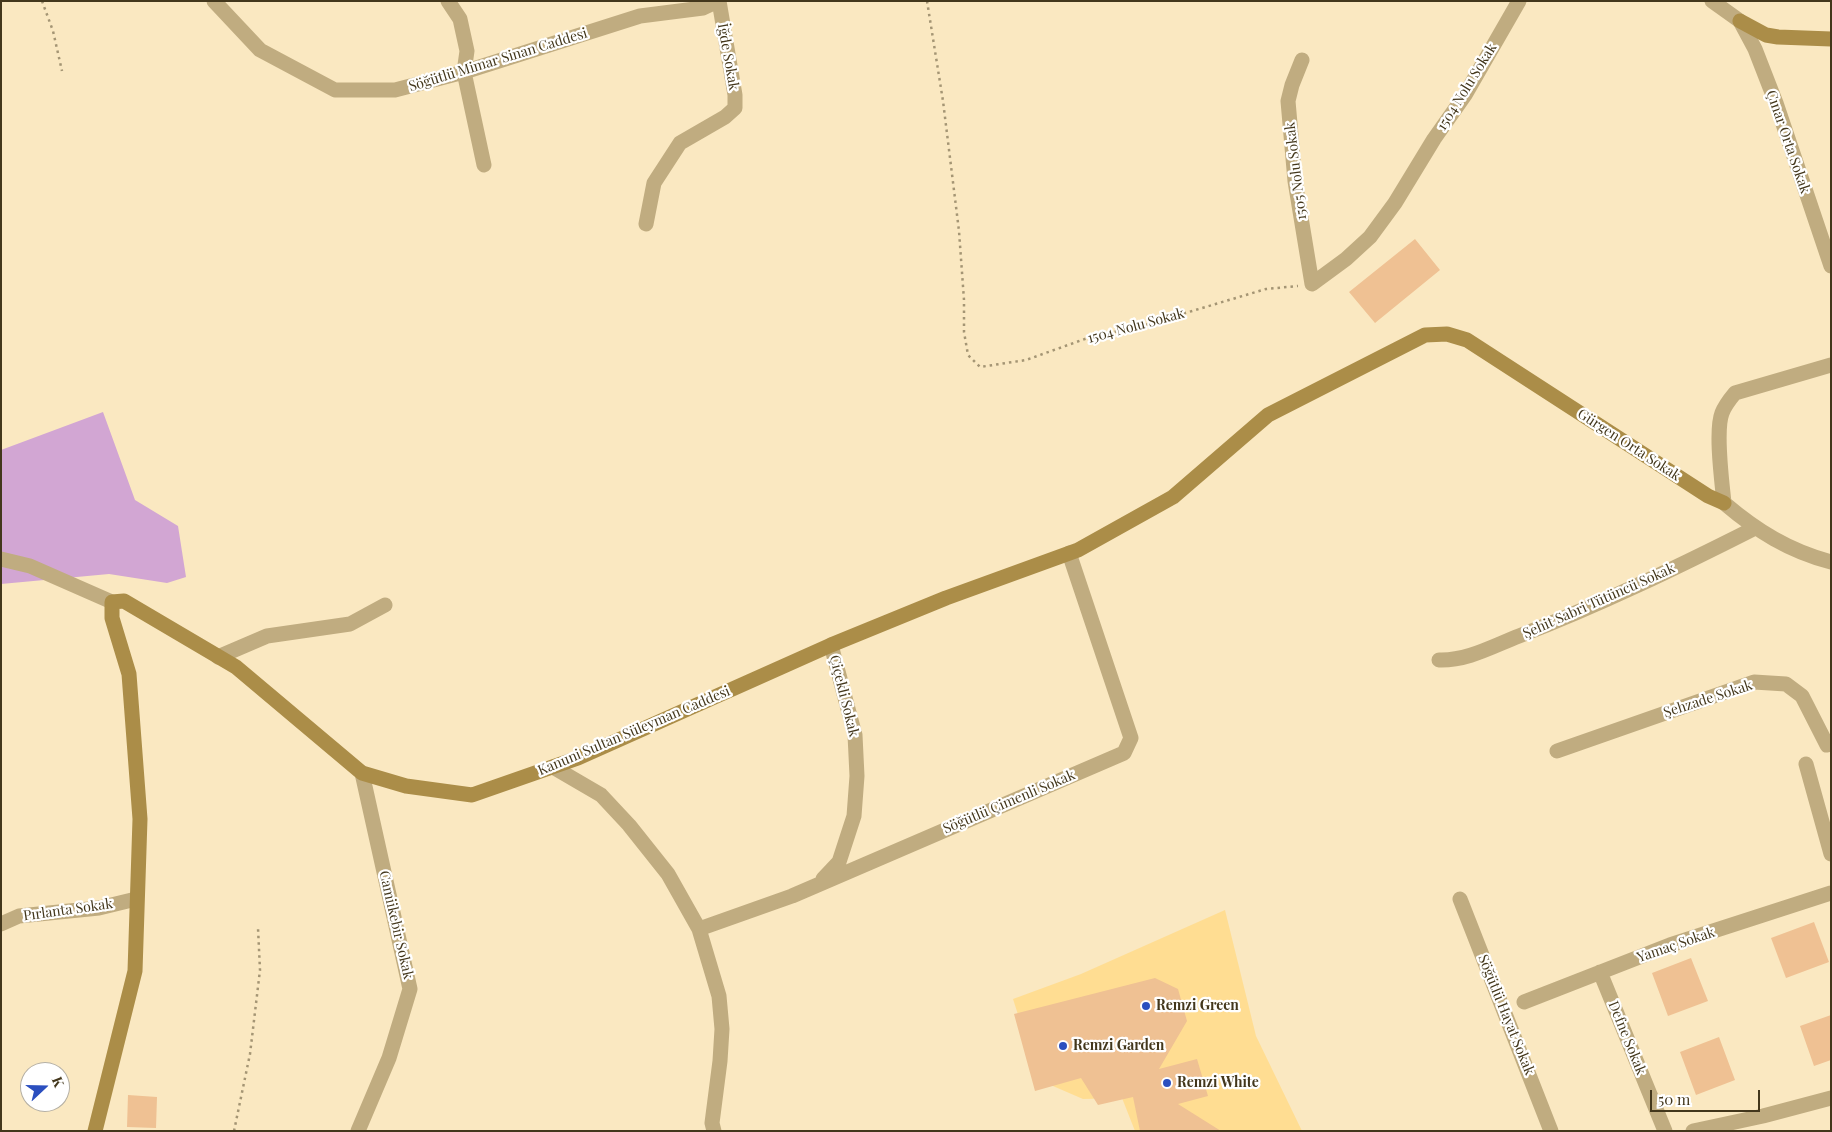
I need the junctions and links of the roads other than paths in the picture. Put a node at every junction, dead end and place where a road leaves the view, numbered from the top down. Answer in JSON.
{"nodes":[{"id":1,"x":214,"y":1,"type":"edge"},
{"id":2,"x":448,"y":1,"type":"edge"},
{"id":3,"x":718,"y":1,"type":"edge"},
{"id":4,"x":1519,"y":1,"type":"edge"},
{"id":5,"x":1712,"y":1,"type":"edge"},
{"id":6,"x":1740,"y":21,"type":"junction"},
{"id":7,"x":1831,"y":38,"type":"edge"},
{"id":8,"x":1302,"y":60,"type":"dead end"},
{"id":9,"x":464,"y":72,"type":"junction"},
{"id":10,"x":484,"y":165,"type":"dead end"},
{"id":11,"x":646,"y":224,"type":"dead end"},
{"id":12,"x":1831,"y":266,"type":"edge"},
{"id":13,"x":1312,"y":284,"type":"joint"},
{"id":14,"x":1425,"y":335,"type":"joint"},
{"id":15,"x":1831,"y":365,"type":"edge"},
{"id":16,"x":1724,"y":503,"type":"junction"},
{"id":17,"x":1755,"y":528,"type":"junction"},
{"id":18,"x":1070,"y":553,"type":"junction"},
{"id":19,"x":1,"y":560,"type":"edge"},
{"id":20,"x":1831,"y":562,"type":"edge"},
{"id":21,"x":112,"y":602,"type":"junction"},
{"id":22,"x":384,"y":605,"type":"dead end"},
{"id":23,"x":831,"y":645,"type":"junction"},
{"id":24,"x":218,"y":657,"type":"junction"},
{"id":25,"x":1439,"y":660,"type":"dead end"},
{"id":26,"x":1831,"y":744,"type":"edge"},
{"id":27,"x":1557,"y":751,"type":"dead end"},
{"id":28,"x":1806,"y":764,"type":"dead end"},
{"id":29,"x":554,"y":767,"type":"junction"},
{"id":30,"x":362,"y":773,"type":"junction"},
{"id":31,"x":1831,"y":854,"type":"edge"},
{"id":32,"x":817,"y":885,"type":"junction"},
{"id":33,"x":1831,"y":893,"type":"edge"},
{"id":34,"x":136,"y":899,"type":"junction"},
{"id":35,"x":1460,"y":899,"type":"dead end"},
{"id":36,"x":1,"y":924,"type":"edge"},
{"id":37,"x":699,"y":929,"type":"junction"},
{"id":38,"x":1600,"y":972,"type":"junction"},
{"id":39,"x":1524,"y":1002,"type":"dead end"},
{"id":40,"x":1831,"y":1098,"type":"edge"},
{"id":41,"x":95,"y":1131,"type":"edge"},
{"id":42,"x":358,"y":1131,"type":"edge"},
{"id":43,"x":714,"y":1131,"type":"edge"},
{"id":44,"x":1551,"y":1131,"type":"edge"},
{"id":45,"x":1665,"y":1131,"type":"edge"},
{"id":46,"x":1693,"y":1131,"type":"edge"}],
"edges":[{"from":1,"to":9,"type":"street","name":"Söğütlü Mimar Sinan Caddesi"},
{"from":2,"to":9,"type":"street"},
{"from":3,"to":9,"type":"street","name":"Söğütlü Mimar Sinan Caddesi"},
{"from":3,"to":11,"type":"street","name":"İğde Sokak"},
{"from":4,"to":13,"type":"street","name":"1504 Nolu Sokak"},
{"from":5,"to":6,"type":"street"},
{"from":6,"to":7,"type":"street"},
{"from":6,"to":12,"type":"street","name":"Çınar Orta Sokak"},
{"from":8,"to":13,"type":"street","name":"1505 Nolu Sokak"},
{"from":9,"to":10,"type":"street"},
{"from":14,"to":16,"type":"street","name":"Gürgen Orta Sokak"},
{"from":14,"to":18,"type":"street","name":"Kanuni Sultan Süleyman Caddesi"},
{"from":15,"to":16,"type":"street"},
{"from":16,"to":17,"type":"street","name":"Gürgen Orta Sokak"},
{"from":17,"to":20,"type":"street","name":"Gürgen Orta Sokak"},
{"from":17,"to":25,"type":"street","name":"Şehit Sabri Tütüncü Sokak"},
{"from":18,"to":23,"type":"street","name":"Kanuni Sultan Süleyman Caddesi"},
{"from":18,"to":32,"type":"street","name":"Söğütlü Çimenli Sokak"},
{"from":19,"to":21,"type":"street"},
{"from":21,"to":24,"type":"street","name":"Kanuni Sultan Süleyman Caddesi"},
{"from":21,"to":34,"type":"street"},
{"from":22,"to":24,"type":"street"},
{"from":23,"to":29,"type":"street","name":"Kanuni Sultan Süleyman Caddesi"},
{"from":23,"to":32,"type":"street","name":"Çiçekli Sokak"},
{"from":24,"to":30,"type":"street","name":"Kanuni Sultan Süleyman Caddesi"},
{"from":26,"to":27,"type":"street","name":"Şehzade Sokak"},
{"from":28,"to":31,"type":"street"},
{"from":29,"to":30,"type":"street","name":"Kanuni Sultan Süleyman Caddesi"},
{"from":29,"to":37,"type":"street"},
{"from":30,"to":42,"type":"street","name":"Camiikebir Sokak"},
{"from":32,"to":37,"type":"street","name":"Söğütlü Çimenli Sokak"},
{"from":33,"to":38,"type":"street","name":"Yamaç Sokak"},
{"from":34,"to":36,"type":"street","name":"Pırlanta Sokak"},
{"from":34,"to":41,"type":"street"},
{"from":35,"to":44,"type":"street","name":"Söğütlü Hayat Sokak"},
{"from":37,"to":43,"type":"street"},
{"from":38,"to":39,"type":"street","name":"Yamaç Sokak"},
{"from":38,"to":45,"type":"street","name":"Defne Sokak"},
{"from":40,"to":46,"type":"street"}]}
